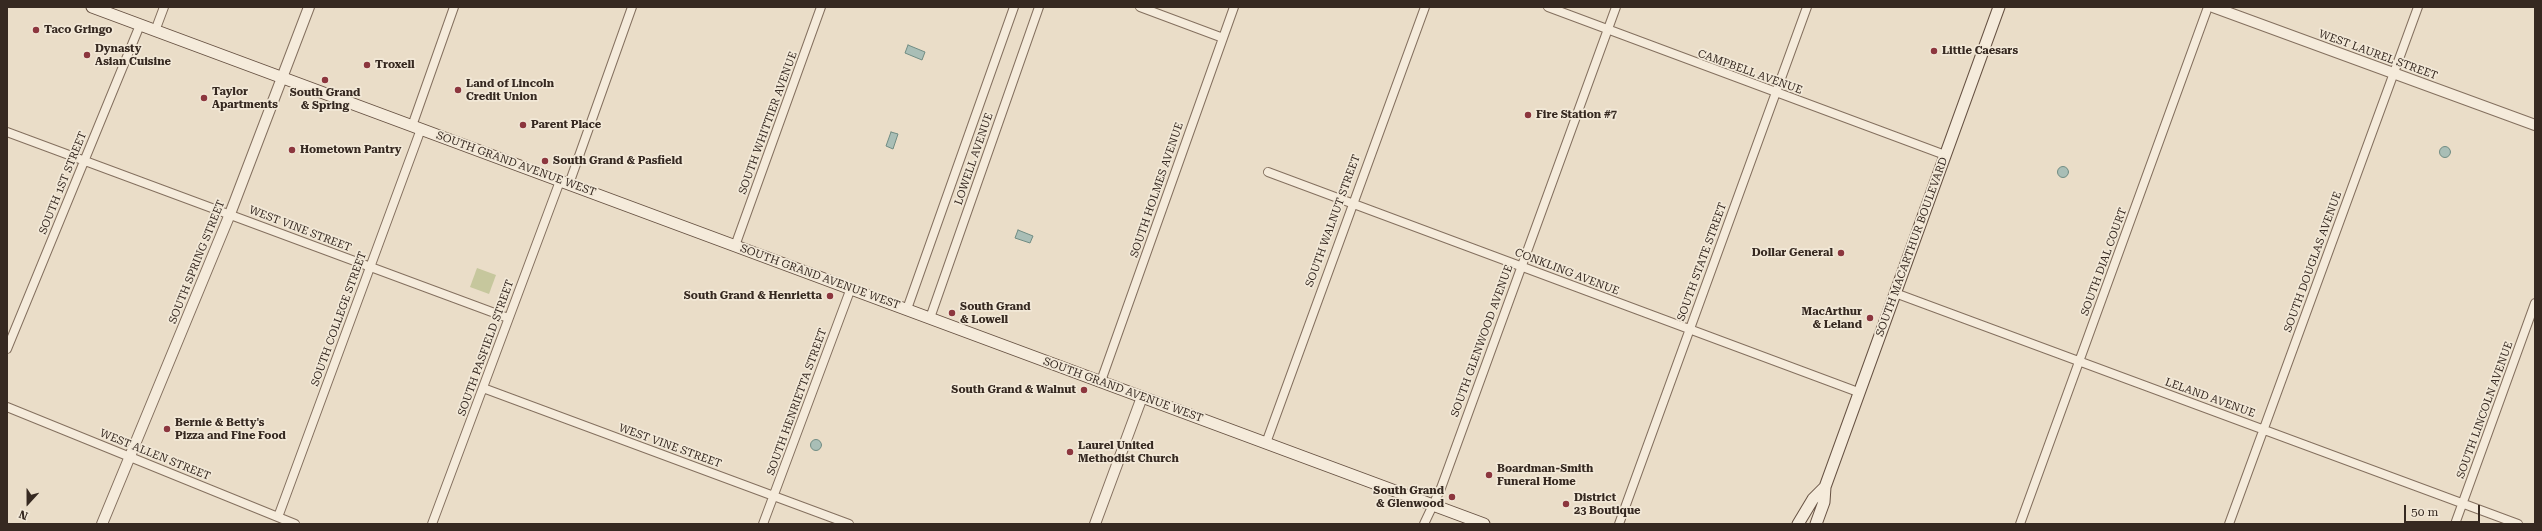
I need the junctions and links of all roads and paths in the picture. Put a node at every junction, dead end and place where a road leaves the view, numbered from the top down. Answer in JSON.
{"nodes":[{"id":1,"x":92,"y":7,"type":"edge"},
{"id":2,"x":164,"y":7,"type":"edge"},
{"id":3,"x":309,"y":7,"type":"edge"},
{"id":4,"x":454,"y":7,"type":"edge"},
{"id":5,"x":632,"y":7,"type":"edge"},
{"id":6,"x":821,"y":7,"type":"edge"},
{"id":7,"x":1014,"y":7,"type":"edge"},
{"id":8,"x":1039,"y":7,"type":"edge"},
{"id":9,"x":1140,"y":7,"type":"edge"},
{"id":10,"x":1234,"y":7,"type":"edge"},
{"id":11,"x":1425,"y":7,"type":"edge"},
{"id":12,"x":1548,"y":7,"type":"edge"},
{"id":13,"x":1616,"y":7,"type":"edge"},
{"id":14,"x":1807,"y":7,"type":"edge"},
{"id":15,"x":1999,"y":7,"type":"edge"},
{"id":16,"x":2208,"y":7,"type":"edge"},
{"id":17,"x":2213,"y":7,"type":"edge"},
{"id":18,"x":2418,"y":7,"type":"edge"},
{"id":19,"x":140,"y":25,"type":"junction"},
{"id":20,"x":155,"y":30,"type":"junction"},
{"id":21,"x":1608,"y":30,"type":"junction"},
{"id":22,"x":1223,"y":38,"type":"junction"},
{"id":23,"x":2394,"y":74,"type":"junction"},
{"id":24,"x":282,"y":77,"type":"junction"},
{"id":25,"x":1776,"y":93,"type":"junction"},
{"id":26,"x":2535,"y":125,"type":"edge"},
{"id":27,"x":417,"y":127,"type":"junction"},
{"id":28,"x":7,"y":132,"type":"edge"},
{"id":29,"x":1945,"y":155,"type":"junction"},
{"id":30,"x":84,"y":161,"type":"junction"},
{"id":31,"x":1268,"y":172,"type":"dead end"},
{"id":32,"x":565,"y":182,"type":"junction"},
{"id":33,"x":1352,"y":204,"type":"junction"},
{"id":34,"x":230,"y":214,"type":"junction"},
{"id":35,"x":735,"y":246,"type":"junction"},
{"id":36,"x":370,"y":267,"type":"junction"},
{"id":37,"x":1521,"y":267,"type":"junction"},
{"id":38,"x":851,"y":288,"type":"junction"},
{"id":39,"x":1895,"y":293,"type":"junction"},
{"id":40,"x":2535,"y":303,"type":"edge"},
{"id":41,"x":907,"y":309,"type":"junction"},
{"id":42,"x":508,"y":318,"type":"junction"},
{"id":43,"x":930,"y":318,"type":"junction"},
{"id":44,"x":1689,"y":329,"type":"junction"},
{"id":45,"x":7,"y":349,"type":"edge"},
{"id":46,"x":2079,"y":362,"type":"junction"},
{"id":47,"x":1101,"y":381,"type":"junction"},
{"id":48,"x":483,"y":388,"type":"junction"},
{"id":49,"x":1858,"y":392,"type":"junction"},
{"id":50,"x":1142,"y":397,"type":"junction"},
{"id":51,"x":7,"y":407,"type":"edge"},
{"id":52,"x":2263,"y":430,"type":"junction"},
{"id":53,"x":1266,"y":443,"type":"junction"},
{"id":54,"x":129,"y":457,"type":"junction"},
{"id":55,"x":1825,"y":487,"type":"junction"},
{"id":56,"x":774,"y":496,"type":"junction"},
{"id":57,"x":2462,"y":503,"type":"junction"},
{"id":58,"x":1434,"y":506,"type":"junction"},
{"id":59,"x":278,"y":517,"type":"junction"},
{"id":60,"x":102,"y":524,"type":"edge"},
{"id":61,"x":295,"y":524,"type":"edge"},
{"id":62,"x":432,"y":524,"type":"edge"},
{"id":63,"x":763,"y":524,"type":"edge"},
{"id":64,"x":849,"y":524,"type":"edge"},
{"id":65,"x":1095,"y":524,"type":"edge"},
{"id":66,"x":1424,"y":524,"type":"edge"},
{"id":67,"x":1484,"y":524,"type":"edge"},
{"id":68,"x":1619,"y":524,"type":"edge"},
{"id":69,"x":1798,"y":524,"type":"edge"},
{"id":70,"x":1816,"y":524,"type":"edge"},
{"id":71,"x":2020,"y":524,"type":"edge"},
{"id":72,"x":2229,"y":524,"type":"edge"},
{"id":73,"x":2455,"y":524,"type":"edge"},
{"id":74,"x":2518,"y":524,"type":"edge"}],
"edges":[{"from":1,"to":19,"type":"main road","name":"SOUTH GRAND AVENUE WEST"},
{"from":2,"to":20,"type":"street"},
{"from":3,"to":24,"type":"street","name":"SOUTH SPRING STREET"},
{"from":4,"to":27,"type":"street","name":"SOUTH COLLEGE STREET"},
{"from":5,"to":32,"type":"street","name":"SOUTH PASFIELD STREET"},
{"from":6,"to":35,"type":"street","name":"SOUTH WHITTIER AVENUE"},
{"from":7,"to":41,"type":"street","name":"LOWELL AVENUE"},
{"from":8,"to":43,"type":"street","name":"LOWELL AVENUE"},
{"from":9,"to":22,"type":"street"},
{"from":10,"to":22,"type":"street","name":"SOUTH HOLMES AVENUE"},
{"from":11,"to":33,"type":"street","name":"SOUTH WALNUT STREET"},
{"from":12,"to":21,"type":"street","name":"CAMPBELL AVENUE"},
{"from":13,"to":21,"type":"street","name":"SOUTH GLENWOOD AVENUE"},
{"from":14,"to":25,"type":"street","name":"SOUTH STATE STREET"},
{"from":15,"to":29,"type":"main road","name":"SOUTH MACARTHUR BOULEVARD"},
{"from":16,"to":46,"type":"street","name":"SOUTH DIAL COURT"},
{"from":17,"to":23,"type":"street","name":"WEST LAUREL STREET"},
{"from":18,"to":23,"type":"street","name":"SOUTH DOUGLAS AVENUE"},
{"from":19,"to":20,"type":"main road","name":"SOUTH GRAND AVENUE WEST"},
{"from":19,"to":30,"type":"street","name":"SOUTH 1ST STREET"},
{"from":20,"to":24,"type":"main road","name":"SOUTH GRAND AVENUE WEST"},
{"from":21,"to":25,"type":"street","name":"CAMPBELL AVENUE"},
{"from":21,"to":37,"type":"street","name":"SOUTH GLENWOOD AVENUE"},
{"from":22,"to":47,"type":"street","name":"SOUTH HOLMES AVENUE"},
{"from":23,"to":26,"type":"street","name":"WEST LAUREL STREET"},
{"from":23,"to":52,"type":"street","name":"SOUTH DOUGLAS AVENUE"},
{"from":24,"to":27,"type":"main road","name":"SOUTH GRAND AVENUE WEST"},
{"from":24,"to":34,"type":"street","name":"SOUTH SPRING STREET"},
{"from":25,"to":29,"type":"street","name":"CAMPBELL AVENUE"},
{"from":25,"to":44,"type":"street","name":"SOUTH STATE STREET"},
{"from":27,"to":32,"type":"main road","name":"SOUTH GRAND AVENUE WEST"},
{"from":27,"to":36,"type":"street","name":"SOUTH COLLEGE STREET"},
{"from":28,"to":30,"type":"street","name":"WEST VINE STREET"},
{"from":29,"to":39,"type":"main road","name":"SOUTH MACARTHUR BOULEVARD"},
{"from":30,"to":34,"type":"street","name":"WEST VINE STREET"},
{"from":30,"to":45,"type":"street","name":"SOUTH 1ST STREET"},
{"from":31,"to":33,"type":"street","name":"CONKLING AVENUE"},
{"from":32,"to":35,"type":"main road","name":"SOUTH GRAND AVENUE WEST"},
{"from":32,"to":42,"type":"street","name":"SOUTH PASFIELD STREET"},
{"from":33,"to":37,"type":"street","name":"CONKLING AVENUE"},
{"from":33,"to":53,"type":"street","name":"SOUTH WALNUT STREET"},
{"from":34,"to":36,"type":"street","name":"WEST VINE STREET"},
{"from":34,"to":54,"type":"street","name":"SOUTH SPRING STREET"},
{"from":35,"to":38,"type":"main road","name":"SOUTH GRAND AVENUE WEST"},
{"from":36,"to":42,"type":"street","name":"WEST VINE STREET"},
{"from":36,"to":59,"type":"street","name":"SOUTH COLLEGE STREET"},
{"from":37,"to":44,"type":"street","name":"CONKLING AVENUE"},
{"from":37,"to":58,"type":"street","name":"SOUTH GLENWOOD AVENUE"},
{"from":38,"to":41,"type":"main road","name":"SOUTH GRAND AVENUE WEST"},
{"from":38,"to":56,"type":"street","name":"SOUTH HENRIETTA STREET"},
{"from":39,"to":46,"type":"street","name":"LELAND AVENUE"},
{"from":39,"to":49,"type":"main road","name":"SOUTH MACARTHUR BOULEVARD"},
{"from":40,"to":57,"type":"street","name":"SOUTH LINCOLN AVENUE"},
{"from":41,"to":43,"type":"main road","name":"SOUTH GRAND AVENUE WEST"},
{"from":42,"to":48,"type":"street","name":"SOUTH PASFIELD STREET"},
{"from":43,"to":47,"type":"main road","name":"SOUTH GRAND AVENUE WEST"},
{"from":44,"to":49,"type":"street","name":"CONKLING AVENUE"},
{"from":44,"to":68,"type":"street","name":"SOUTH STATE STREET"},
{"from":46,"to":52,"type":"street","name":"LELAND AVENUE"},
{"from":46,"to":71,"type":"street","name":"SOUTH DIAL COURT"},
{"from":47,"to":50,"type":"main road","name":"SOUTH GRAND AVENUE WEST"},
{"from":48,"to":56,"type":"street","name":"WEST VINE STREET"},
{"from":48,"to":62,"type":"street","name":"SOUTH PASFIELD STREET"},
{"from":49,"to":55,"type":"main road","name":"SOUTH MACARTHUR BOULEVARD"},
{"from":50,"to":53,"type":"main road","name":"SOUTH GRAND AVENUE WEST"},
{"from":50,"to":65,"type":"street"},
{"from":51,"to":54,"type":"street","name":"WEST ALLEN STREET"},
{"from":52,"to":57,"type":"street","name":"LELAND AVENUE"},
{"from":52,"to":72,"type":"street","name":"SOUTH DOUGLAS AVENUE"},
{"from":53,"to":58,"type":"main road","name":"SOUTH GRAND AVENUE WEST"},
{"from":54,"to":59,"type":"street","name":"WEST ALLEN STREET"},
{"from":54,"to":60,"type":"street","name":"SOUTH SPRING STREET"},
{"from":55,"to":69,"type":"main road","name":"SOUTH MACARTHUR BOULEVARD"},
{"from":55,"to":70,"type":"main road","name":"SOUTH MACARTHUR BOULEVARD"},
{"from":56,"to":63,"type":"street","name":"SOUTH HENRIETTA STREET"},
{"from":56,"to":64,"type":"street","name":"WEST VINE STREET"},
{"from":57,"to":73,"type":"street","name":"SOUTH LINCOLN AVENUE"},
{"from":57,"to":74,"type":"street","name":"LELAND AVENUE"},
{"from":58,"to":66,"type":"street","name":"SOUTH GLENWOOD AVENUE"},
{"from":58,"to":67,"type":"main road","name":"SOUTH GRAND AVENUE WEST"},
{"from":59,"to":61,"type":"street","name":"WEST ALLEN STREET"}]}
